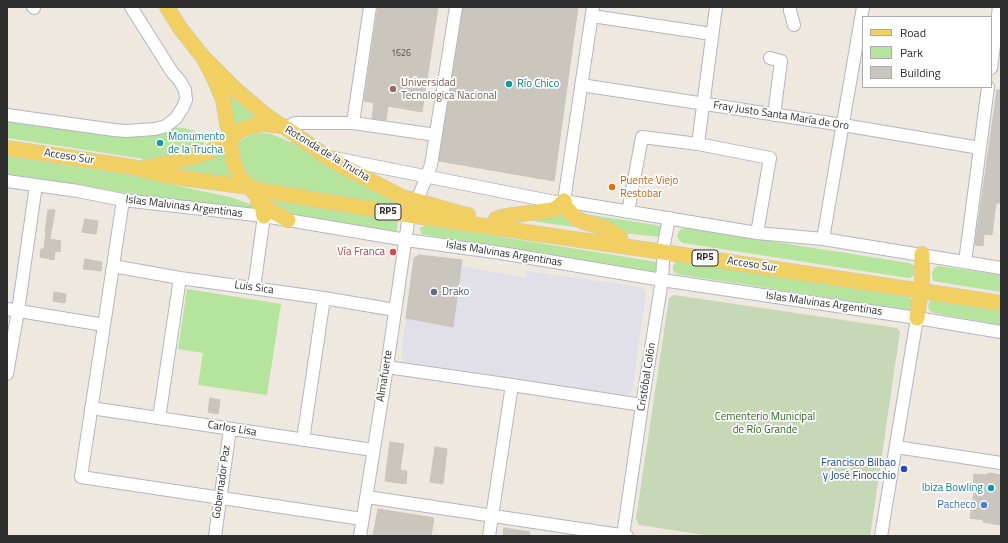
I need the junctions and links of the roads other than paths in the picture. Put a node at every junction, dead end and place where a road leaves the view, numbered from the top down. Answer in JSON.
{"nodes":[{"id":1,"x":131,"y":7,"type":"edge"},
{"id":2,"x":167,"y":7,"type":"edge"},
{"id":3,"x":370,"y":7,"type":"edge"},
{"id":4,"x":456,"y":7,"type":"edge"},
{"id":5,"x":716,"y":7,"type":"edge"},
{"id":6,"x":790,"y":7,"type":"edge"},
{"id":7,"x":863,"y":7,"type":"edge"},
{"id":8,"x":999,"y":7,"type":"edge"},
{"id":9,"x":592,"y":12,"type":"edge"},
{"id":10,"x":794,"y":25,"type":"dead end"},
{"id":11,"x":712,"y":34,"type":"junction"},
{"id":12,"x":203,"y":57,"type":"junction"},
{"id":13,"x":770,"y":58,"type":"dead end"},
{"id":14,"x":992,"y":60,"type":"edge"},
{"id":15,"x":581,"y":85,"type":"junction"},
{"id":16,"x":988,"y":88,"type":"edge"},
{"id":17,"x":703,"y":104,"type":"junction"},
{"id":18,"x":7,"y":115,"type":"edge"},
{"id":19,"x":774,"y":115,"type":"junction"},
{"id":20,"x":353,"y":123,"type":"junction"},
{"id":21,"x":843,"y":125,"type":"junction"},
{"id":22,"x":284,"y":127,"type":"junction"},
{"id":23,"x":436,"y":135,"type":"junction"},
{"id":24,"x":231,"y":139,"type":"junction"},
{"id":25,"x":698,"y":144,"type":"junction"},
{"id":26,"x":7,"y":148,"type":"edge"},
{"id":27,"x":980,"y":148,"type":"junction"},
{"id":28,"x":324,"y":155,"type":"junction"},
{"id":29,"x":132,"y":167,"type":"junction"},
{"id":30,"x":427,"y":177,"type":"junction"},
{"id":31,"x":7,"y":181,"type":"edge"},
{"id":32,"x":199,"y":181,"type":"junction"},
{"id":33,"x":36,"y":185,"type":"junction"},
{"id":34,"x":248,"y":187,"type":"junction"},
{"id":35,"x":123,"y":200,"type":"junction"},
{"id":36,"x":417,"y":201,"type":"junction"},
{"id":37,"x":564,"y":201,"type":"junction"},
{"id":38,"x":263,"y":211,"type":"junction"},
{"id":39,"x":628,"y":212,"type":"junction"},
{"id":40,"x":409,"y":215,"type":"junction"},
{"id":41,"x":669,"y":218,"type":"junction"},
{"id":42,"x":496,"y":219,"type":"junction"},
{"id":43,"x":288,"y":220,"type":"joint"},
{"id":44,"x":757,"y":233,"type":"junction"},
{"id":45,"x":620,"y":237,"type":"junction"},
{"id":46,"x":823,"y":239,"type":"junction"},
{"id":47,"x":406,"y":240,"type":"junction"},
{"id":48,"x":664,"y":248,"type":"junction"},
{"id":49,"x":922,"y":254,"type":"junction"},
{"id":50,"x":965,"y":262,"type":"junction"},
{"id":51,"x":113,"y":266,"type":"junction"},
{"id":52,"x":1001,"y":268,"type":"edge"},
{"id":53,"x":180,"y":278,"type":"junction"},
{"id":54,"x":662,"y":280,"type":"junction"},
{"id":55,"x":922,"y":287,"type":"junction"},
{"id":56,"x":254,"y":288,"type":"junction"},
{"id":57,"x":1001,"y":296,"type":"edge"},
{"id":58,"x":324,"y":298,"type":"junction"},
{"id":59,"x":1001,"y":303,"type":"edge"},
{"id":60,"x":13,"y":310,"type":"edge"},
{"id":61,"x":395,"y":310,"type":"junction"},
{"id":62,"x":917,"y":318,"type":"junction"},
{"id":63,"x":104,"y":325,"type":"junction"},
{"id":64,"x":1001,"y":332,"type":"edge"},
{"id":65,"x":387,"y":367,"type":"junction"},
{"id":66,"x":7,"y":374,"type":"edge"},
{"id":67,"x":512,"y":385,"type":"junction"},
{"id":68,"x":642,"y":405,"type":"junction"},
{"id":69,"x":91,"y":408,"type":"junction"},
{"id":70,"x":159,"y":418,"type":"junction"},
{"id":71,"x":230,"y":429,"type":"junction"},
{"id":72,"x":303,"y":440,"type":"junction"},
{"id":73,"x":896,"y":447,"type":"junction"},
{"id":74,"x":373,"y":450,"type":"junction"},
{"id":75,"x":1001,"y":464,"type":"edge"},
{"id":76,"x":366,"y":497,"type":"junction"},
{"id":77,"x":221,"y":498,"type":"junction"},
{"id":78,"x":492,"y":516,"type":"junction"},
{"id":79,"x":362,"y":520,"type":"junction"},
{"id":80,"x":215,"y":536,"type":"edge"},
{"id":81,"x":360,"y":536,"type":"edge"},
{"id":82,"x":489,"y":536,"type":"edge"},
{"id":83,"x":624,"y":536,"type":"edge"},
{"id":84,"x":881,"y":536,"type":"edge"}],
"edges":[{"from":1,"to":18,"type":"street"},
{"from":2,"to":12,"type":"main road","number":"RP5"},
{"from":3,"to":20,"type":"street"},
{"from":4,"to":23,"type":"street"},
{"from":5,"to":11,"type":"street"},
{"from":6,"to":10,"type":"street"},
{"from":7,"to":21,"type":"street"},
{"from":8,"to":14,"type":"street"},
{"from":9,"to":11,"type":"street"},
{"from":9,"to":15,"type":"street"},
{"from":11,"to":17,"type":"street"},
{"from":12,"to":22,"type":"main road","number":"RP5"},
{"from":12,"to":24,"type":"main road","number":"RP5"},
{"from":13,"to":19,"type":"street"},
{"from":15,"to":17,"type":"street","name":"Fray Justo Santa María de Oro"},
{"from":15,"to":37,"type":"street"},
{"from":16,"to":27,"type":"street"},
{"from":17,"to":19,"type":"street","name":"Fray Justo Santa María de Oro"},
{"from":17,"to":25,"type":"street"},
{"from":19,"to":21,"type":"street","name":"Fray Justo Santa María de Oro"},
{"from":20,"to":22,"type":"street"},
{"from":20,"to":23,"type":"street"},
{"from":21,"to":27,"type":"street","name":"Fray Justo Santa María de Oro"},
{"from":21,"to":46,"type":"street"},
{"from":22,"to":24,"type":"main road","name":"Rotonda de la Trucha","number":"RP5"},
{"from":22,"to":28,"type":"main road","name":"Rotonda de la Trucha","number":"RP5"},
{"from":23,"to":30,"type":"street"},
{"from":24,"to":29,"type":"main road","name":"Acceso Sur"},
{"from":24,"to":34,"type":"main road","number":"RP5"},
{"from":25,"to":39,"type":"street"},
{"from":25,"to":44,"type":"street"},
{"from":26,"to":29,"type":"main road","name":"Acceso Sur"},
{"from":27,"to":50,"type":"street"},
{"from":28,"to":30,"type":"street"},
{"from":28,"to":36,"type":"main road","name":"Rotonda de la Trucha","number":"RP5"},
{"from":29,"to":32,"type":"main road","name":"Acceso Sur"},
{"from":30,"to":36,"type":"street"},
{"from":30,"to":37,"type":"street"},
{"from":31,"to":33,"type":"street","name":"Islas Malvinas Argentinas"},
{"from":32,"to":34,"type":"main road","name":"Acceso Sur"},
{"from":32,"to":38,"type":"main road"},
{"from":33,"to":35,"type":"street","name":"Islas Malvinas Argentinas"},
{"from":33,"to":60,"type":"street"},
{"from":34,"to":38,"type":"main road"},
{"from":34,"to":40,"type":"main road","number":"RP5"},
{"from":35,"to":38,"type":"street","name":"Islas Malvinas Argentinas"},
{"from":35,"to":51,"type":"street"},
{"from":36,"to":40,"type":"main road","number":"RP5"},
{"from":36,"to":42,"type":"main road","name":"Acceso Sur","number":"RP5"},
{"from":37,"to":39,"type":"street"},
{"from":37,"to":42,"type":"main road"},
{"from":37,"to":45,"type":"main road"},
{"from":38,"to":43,"type":"main road"},
{"from":38,"to":56,"type":"street"},
{"from":39,"to":41,"type":"street"},
{"from":40,"to":47,"type":"street","name":"Almafuerte"},
{"from":40,"to":48,"type":"main road","name":"Acceso Sur","number":"RP5"},
{"from":41,"to":44,"type":"street"},
{"from":41,"to":48,"type":"street","name":"Cristóbal Colón"},
{"from":42,"to":45,"type":"main road","name":"Acceso Sur","number":"RP5"},
{"from":43,"to":47,"type":"street","name":"Islas Malvinas Argentinas"},
{"from":44,"to":46,"type":"street"},
{"from":45,"to":48,"type":"main road","name":"Acceso Sur","number":"RP5"},
{"from":46,"to":49,"type":"street"},
{"from":47,"to":54,"type":"street","name":"Islas Malvinas Argentinas"},
{"from":47,"to":61,"type":"street","name":"Almafuerte"},
{"from":48,"to":54,"type":"street","name":"Cristóbal Colón"},
{"from":48,"to":55,"type":"main road","name":"Acceso Sur","number":"RP5"},
{"from":49,"to":50,"type":"street"},
{"from":49,"to":55,"type":"main road"},
{"from":50,"to":52,"type":"street"},
{"from":51,"to":53,"type":"street","name":"Luis Sica"},
{"from":51,"to":63,"type":"street"},
{"from":53,"to":56,"type":"street","name":"Luis Sica"},
{"from":53,"to":70,"type":"street"},
{"from":54,"to":62,"type":"street","name":"Islas Malvinas Argentinas"},
{"from":54,"to":68,"type":"street","name":"Cristóbal Colón"},
{"from":55,"to":57,"type":"main road","name":"Acceso Sur","number":"RP5"},
{"from":55,"to":59,"type":"main road","name":"Acceso Sur","number":"RP5"},
{"from":55,"to":62,"type":"main road"},
{"from":56,"to":58,"type":"street","name":"Luis Sica"},
{"from":58,"to":61,"type":"street","name":"Luis Sica"},
{"from":58,"to":72,"type":"street"},
{"from":60,"to":63,"type":"street"},
{"from":60,"to":66,"type":"street"},
{"from":61,"to":65,"type":"street","name":"Almafuerte"},
{"from":62,"to":64,"type":"street","name":"Islas Malvinas Argentinas"},
{"from":62,"to":73,"type":"street"},
{"from":63,"to":69,"type":"street"},
{"from":65,"to":67,"type":"street"},
{"from":65,"to":74,"type":"street","name":"Almafuerte"},
{"from":67,"to":68,"type":"street"},
{"from":67,"to":78,"type":"street"},
{"from":68,"to":83,"type":"street","name":"Cristóbal Colón"},
{"from":69,"to":70,"type":"street","name":"Carlos Lisa"},
{"from":69,"to":77,"type":"street"},
{"from":70,"to":71,"type":"street","name":"Carlos Lisa"},
{"from":71,"to":72,"type":"street","name":"Carlos Lisa"},
{"from":71,"to":77,"type":"street","name":"Gobernador Paz"},
{"from":72,"to":74,"type":"street","name":"Carlos Lisa"},
{"from":73,"to":75,"type":"street"},
{"from":73,"to":84,"type":"street"},
{"from":74,"to":76,"type":"street","name":"Almafuerte"},
{"from":76,"to":78,"type":"street"},
{"from":76,"to":79,"type":"street","name":"Almafuerte"},
{"from":77,"to":79,"type":"street"},
{"from":77,"to":80,"type":"street","name":"Gobernador Paz"},
{"from":78,"to":82,"type":"street"},
{"from":78,"to":83,"type":"street"},
{"from":79,"to":81,"type":"street","name":"Almafuerte"}]}
